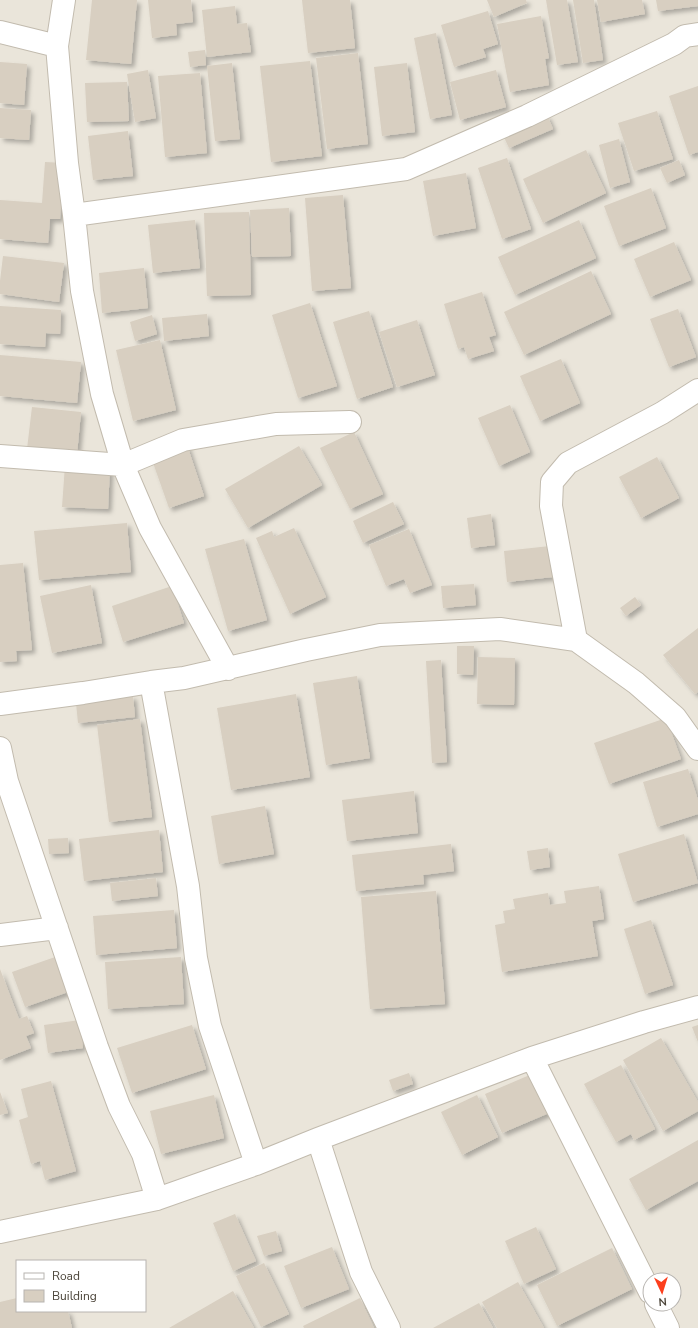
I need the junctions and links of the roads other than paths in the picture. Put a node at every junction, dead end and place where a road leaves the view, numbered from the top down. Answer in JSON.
{"nodes":[{"id":1,"x":64,"y":0,"type":"edge"},
{"id":2,"x":0,"y":32,"type":"edge"},
{"id":3,"x":698,"y":34,"type":"edge"},
{"id":4,"x":57,"y":46,"type":"junction"},
{"id":5,"x":74,"y":215,"type":"junction"},
{"id":6,"x":698,"y":390,"type":"edge"},
{"id":7,"x":350,"y":422,"type":"dead end"},
{"id":8,"x":0,"y":456,"type":"edge"},
{"id":9,"x":122,"y":465,"type":"junction"},
{"id":10,"x":576,"y":640,"type":"junction"},
{"id":11,"x":228,"y":668,"type":"junction"},
{"id":12,"x":151,"y":682,"type":"junction"},
{"id":13,"x":0,"y":704,"type":"edge"},
{"id":14,"x":0,"y":748,"type":"edge"},
{"id":15,"x":698,"y":749,"type":"edge"},
{"id":16,"x":57,"y":928,"type":"junction"},
{"id":17,"x":0,"y":935,"type":"edge"},
{"id":18,"x":698,"y":1007,"type":"edge"},
{"id":19,"x":532,"y":1058,"type":"junction"},
{"id":20,"x":318,"y":1139,"type":"junction"},
{"id":21,"x":256,"y":1164,"type":"junction"},
{"id":22,"x":157,"y":1199,"type":"junction"},
{"id":23,"x":0,"y":1231,"type":"edge"},
{"id":24,"x":642,"y":1276,"type":"edge"},
{"id":25,"x":660,"y":1312,"type":"edge"},
{"id":26,"x":389,"y":1328,"type":"edge"},
{"id":27,"x":668,"y":1328,"type":"edge"}],
"edges":[{"from":1,"to":4,"type":"street"},
{"from":2,"to":4,"type":"street"},
{"from":3,"to":5,"type":"street"},
{"from":4,"to":5,"type":"street"},
{"from":5,"to":9,"type":"street"},
{"from":6,"to":10,"type":"street"},
{"from":7,"to":9,"type":"street"},
{"from":8,"to":9,"type":"street"},
{"from":9,"to":11,"type":"street"},
{"from":10,"to":11,"type":"street"},
{"from":10,"to":15,"type":"street"},
{"from":11,"to":12,"type":"street"},
{"from":12,"to":13,"type":"street"},
{"from":12,"to":21,"type":"street"},
{"from":14,"to":16,"type":"street"},
{"from":16,"to":17,"type":"street"},
{"from":16,"to":22,"type":"street"},
{"from":18,"to":19,"type":"street"},
{"from":19,"to":20,"type":"street"},
{"from":19,"to":24,"type":"street"},
{"from":20,"to":21,"type":"street"},
{"from":20,"to":26,"type":"street"},
{"from":21,"to":22,"type":"street"},
{"from":22,"to":23,"type":"street"},
{"from":25,"to":27,"type":"street"}]}
